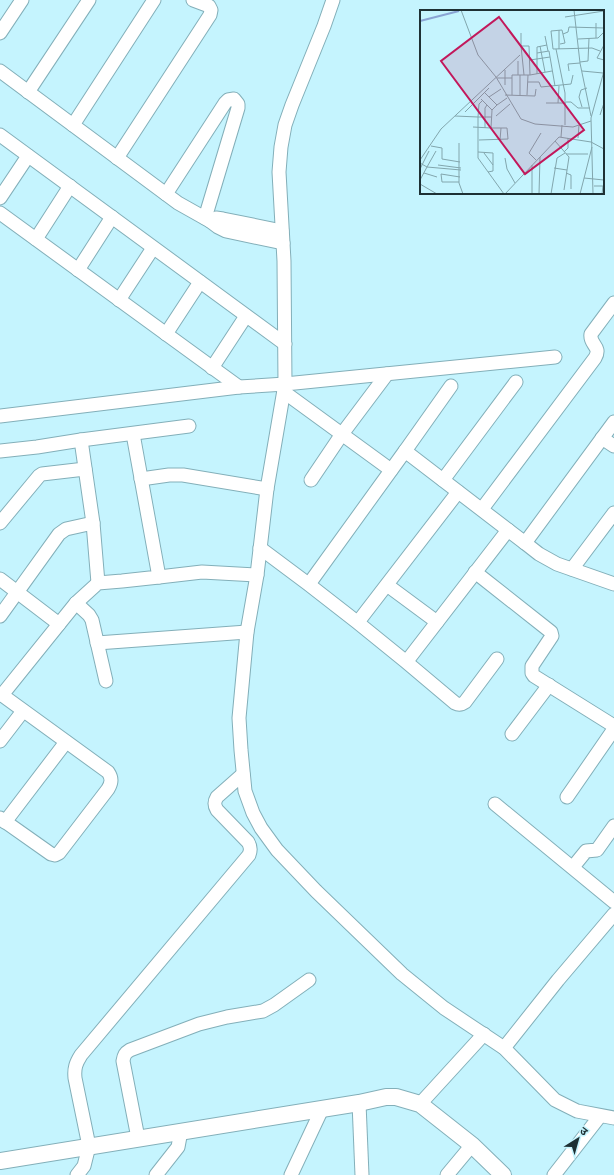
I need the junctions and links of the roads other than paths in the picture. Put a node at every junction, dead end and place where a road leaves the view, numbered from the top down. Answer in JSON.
{"nodes":[{"id":1,"x":22,"y":0,"type":"edge"},
{"id":2,"x":89,"y":0,"type":"edge"},
{"id":3,"x":154,"y":0,"type":"edge"},
{"id":4,"x":193,"y":0,"type":"edge"},
{"id":5,"x":333,"y":0,"type":"edge"},
{"id":6,"x":0,"y":33,"type":"edge"},
{"id":7,"x":0,"y":71,"type":"edge"},
{"id":8,"x":28,"y":92,"type":"junction"},
{"id":9,"x":73,"y":125,"type":"junction"},
{"id":10,"x":0,"y":135,"type":"edge"},
{"id":11,"x":28,"y":156,"type":"junction"},
{"id":12,"x":117,"y":158,"type":"junction"},
{"id":13,"x":70,"y":186,"type":"junction"},
{"id":14,"x":166,"y":194,"type":"junction"},
{"id":15,"x":0,"y":198,"type":"edge"},
{"id":16,"x":0,"y":213,"type":"edge"},
{"id":17,"x":112,"y":217,"type":"junction"},
{"id":18,"x":207,"y":220,"type":"junction"},
{"id":19,"x":282,"y":237,"type":"junction"},
{"id":20,"x":36,"y":239,"type":"junction"},
{"id":21,"x":153,"y":248,"type":"junction"},
{"id":22,"x":78,"y":270,"type":"junction"},
{"id":23,"x":200,"y":282,"type":"junction"},
{"id":24,"x":119,"y":300,"type":"junction"},
{"id":25,"x":614,"y":303,"type":"edge"},
{"id":26,"x":246,"y":316,"type":"junction"},
{"id":27,"x":166,"y":334,"type":"junction"},
{"id":28,"x":285,"y":344,"type":"junction"},
{"id":29,"x":555,"y":357,"type":"dead end"},
{"id":30,"x":212,"y":368,"type":"junction"},
{"id":31,"x":387,"y":374,"type":"junction"},
{"id":32,"x":516,"y":382,"type":"dead end"},
{"id":33,"x":451,"y":386,"type":"dead end"},
{"id":34,"x":239,"y":387,"type":"junction"},
{"id":35,"x":284,"y":388,"type":"junction"},
{"id":36,"x":0,"y":416,"type":"edge"},
{"id":37,"x":614,"y":422,"type":"edge"},
{"id":38,"x":189,"y":426,"type":"dead end"},
{"id":39,"x":133,"y":434,"type":"junction"},
{"id":40,"x":342,"y":434,"type":"junction"},
{"id":41,"x":602,"y":438,"type":"junction"},
{"id":42,"x":80,"y":440,"type":"junction"},
{"id":43,"x":614,"y":446,"type":"edge"},
{"id":44,"x":0,"y":451,"type":"edge"},
{"id":45,"x":405,"y":451,"type":"junction"},
{"id":46,"x":85,"y":469,"type":"junction"},
{"id":47,"x":391,"y":470,"type":"junction"},
{"id":48,"x":141,"y":479,"type":"junction"},
{"id":49,"x":311,"y":480,"type":"dead end"},
{"id":50,"x":443,"y":480,"type":"junction"},
{"id":51,"x":266,"y":489,"type":"junction"},
{"id":52,"x":458,"y":492,"type":"junction"},
{"id":53,"x":482,"y":510,"type":"junction"},
{"id":54,"x":614,"y":513,"type":"edge"},
{"id":55,"x":0,"y":523,"type":"edge"},
{"id":56,"x":93,"y":523,"type":"junction"},
{"id":57,"x":508,"y":530,"type":"junction"},
{"id":58,"x":525,"y":543,"type":"junction"},
{"id":59,"x":260,"y":548,"type":"junction"},
{"id":60,"x":572,"y":570,"type":"junction"},
{"id":61,"x":475,"y":572,"type":"junction"},
{"id":62,"x":257,"y":575,"type":"junction"},
{"id":63,"x":159,"y":577,"type":"junction"},
{"id":64,"x":0,"y":579,"type":"edge"},
{"id":65,"x":98,"y":582,"type":"junction"},
{"id":66,"x":309,"y":584,"type":"junction"},
{"id":67,"x":614,"y":584,"type":"edge"},
{"id":68,"x":387,"y":585,"type":"junction"},
{"id":69,"x":18,"y":592,"type":"junction"},
{"id":70,"x":76,"y":603,"type":"junction"},
{"id":71,"x":0,"y":616,"type":"edge"},
{"id":72,"x":358,"y":622,"type":"junction"},
{"id":73,"x":438,"y":622,"type":"junction"},
{"id":74,"x":59,"y":624,"type":"junction"},
{"id":75,"x":247,"y":632,"type":"junction"},
{"id":76,"x":98,"y":643,"type":"junction"},
{"id":77,"x":497,"y":659,"type":"dead end"},
{"id":78,"x":407,"y":661,"type":"junction"},
{"id":79,"x":106,"y":681,"type":"dead end"},
{"id":80,"x":549,"y":685,"type":"junction"},
{"id":81,"x":1,"y":695,"type":"edge"},
{"id":82,"x":23,"y":711,"type":"junction"},
{"id":83,"x":614,"y":727,"type":"edge"},
{"id":84,"x":512,"y":734,"type":"dead end"},
{"id":85,"x":0,"y":741,"type":"edge"},
{"id":86,"x":66,"y":742,"type":"junction"},
{"id":87,"x":243,"y":774,"type":"junction"},
{"id":88,"x":567,"y":797,"type":"dead end"},
{"id":89,"x":496,"y":804,"type":"dead end"},
{"id":90,"x":2,"y":820,"type":"edge"},
{"id":91,"x":614,"y":826,"type":"edge"},
{"id":92,"x":573,"y":867,"type":"junction"},
{"id":93,"x":614,"y":902,"type":"edge"},
{"id":94,"x":614,"y":914,"type":"edge"},
{"id":95,"x":310,"y":980,"type":"dead end"},
{"id":96,"x":484,"y":1034,"type":"junction"},
{"id":97,"x":504,"y":1048,"type":"junction"},
{"id":98,"x":359,"y":1103,"type":"junction"},
{"id":99,"x":420,"y":1104,"type":"junction"},
{"id":100,"x":322,"y":1109,"type":"junction"},
{"id":101,"x":600,"y":1116,"type":"junction"},
{"id":102,"x":614,"y":1118,"type":"edge"},
{"id":103,"x":181,"y":1131,"type":"junction"},
{"id":104,"x":138,"y":1138,"type":"junction"},
{"id":105,"x":472,"y":1144,"type":"junction"},
{"id":106,"x":89,"y":1146,"type":"junction"},
{"id":107,"x":0,"y":1160,"type":"edge"},
{"id":108,"x":77,"y":1175,"type":"edge"},
{"id":109,"x":156,"y":1175,"type":"edge"},
{"id":110,"x":291,"y":1175,"type":"edge"},
{"id":111,"x":362,"y":1175,"type":"edge"},
{"id":112,"x":447,"y":1175,"type":"edge"},
{"id":113,"x":503,"y":1175,"type":"edge"},
{"id":114,"x":554,"y":1175,"type":"edge"}],
"edges":[{"from":1,"to":6,"type":"street"},
{"from":2,"to":8,"type":"street"},
{"from":3,"to":9,"type":"street"},
{"from":4,"to":12,"type":"street"},
{"from":5,"to":19,"type":"street"},
{"from":7,"to":8,"type":"street"},
{"from":8,"to":9,"type":"street"},
{"from":9,"to":12,"type":"street"},
{"from":10,"to":11,"type":"street"},
{"from":11,"to":13,"type":"street"},
{"from":11,"to":15,"type":"street"},
{"from":12,"to":14,"type":"street"},
{"from":13,"to":17,"type":"street"},
{"from":13,"to":20,"type":"street"},
{"from":14,"to":18,"type":"street"},
{"from":14,"to":18,"type":"street"},
{"from":16,"to":20,"type":"street"},
{"from":17,"to":21,"type":"street"},
{"from":17,"to":22,"type":"street"},
{"from":18,"to":19,"type":"street"},
{"from":19,"to":28,"type":"street"},
{"from":20,"to":22,"type":"street"},
{"from":21,"to":23,"type":"street"},
{"from":21,"to":24,"type":"street"},
{"from":22,"to":24,"type":"street"},
{"from":23,"to":26,"type":"street"},
{"from":23,"to":27,"type":"street"},
{"from":24,"to":27,"type":"street"},
{"from":25,"to":53,"type":"street"},
{"from":26,"to":28,"type":"street"},
{"from":26,"to":30,"type":"street"},
{"from":27,"to":30,"type":"street"},
{"from":28,"to":35,"type":"street"},
{"from":29,"to":31,"type":"street"},
{"from":30,"to":34,"type":"street"},
{"from":31,"to":35,"type":"street"},
{"from":31,"to":40,"type":"street"},
{"from":32,"to":50,"type":"street"},
{"from":33,"to":45,"type":"street"},
{"from":34,"to":35,"type":"street"},
{"from":34,"to":36,"type":"street"},
{"from":35,"to":40,"type":"street"},
{"from":35,"to":51,"type":"street"},
{"from":37,"to":41,"type":"street"},
{"from":38,"to":39,"type":"street"},
{"from":39,"to":42,"type":"street"},
{"from":39,"to":48,"type":"street"},
{"from":40,"to":47,"type":"street"},
{"from":40,"to":49,"type":"street"},
{"from":41,"to":43,"type":"street"},
{"from":41,"to":58,"type":"street"},
{"from":42,"to":44,"type":"street"},
{"from":42,"to":46,"type":"street"},
{"from":45,"to":47,"type":"street"},
{"from":45,"to":50,"type":"street"},
{"from":46,"to":55,"type":"street"},
{"from":46,"to":56,"type":"street"},
{"from":47,"to":66,"type":"street"},
{"from":48,"to":51,"type":"street"},
{"from":48,"to":63,"type":"street"},
{"from":50,"to":52,"type":"street"},
{"from":51,"to":59,"type":"street"},
{"from":52,"to":53,"type":"street"},
{"from":52,"to":68,"type":"street"},
{"from":53,"to":57,"type":"street"},
{"from":54,"to":60,"type":"street"},
{"from":56,"to":65,"type":"street"},
{"from":56,"to":69,"type":"street"},
{"from":57,"to":58,"type":"street"},
{"from":57,"to":61,"type":"street"},
{"from":58,"to":60,"type":"street"},
{"from":59,"to":62,"type":"street"},
{"from":59,"to":66,"type":"street"},
{"from":60,"to":67,"type":"street"},
{"from":61,"to":73,"type":"street"},
{"from":61,"to":80,"type":"street"},
{"from":62,"to":63,"type":"street"},
{"from":62,"to":75,"type":"street"},
{"from":63,"to":65,"type":"street"},
{"from":64,"to":69,"type":"street"},
{"from":65,"to":70,"type":"street"},
{"from":66,"to":72,"type":"street"},
{"from":68,"to":72,"type":"street"},
{"from":68,"to":73,"type":"street"},
{"from":69,"to":71,"type":"street"},
{"from":69,"to":74,"type":"street"},
{"from":70,"to":74,"type":"street"},
{"from":70,"to":76,"type":"street"},
{"from":72,"to":78,"type":"street"},
{"from":73,"to":78,"type":"street"},
{"from":74,"to":81,"type":"street"},
{"from":75,"to":76,"type":"street"},
{"from":75,"to":87,"type":"street"},
{"from":76,"to":79,"type":"street"},
{"from":77,"to":78,"type":"street"},
{"from":80,"to":83,"type":"street"},
{"from":80,"to":84,"type":"street"},
{"from":81,"to":82,"type":"street"},
{"from":82,"to":85,"type":"street"},
{"from":82,"to":86,"type":"street"},
{"from":83,"to":88,"type":"street"},
{"from":86,"to":90,"type":"street"},
{"from":86,"to":90,"type":"street"},
{"from":87,"to":96,"type":"street"},
{"from":87,"to":106,"type":"street"},
{"from":89,"to":92,"type":"street"},
{"from":91,"to":92,"type":"street"},
{"from":92,"to":93,"type":"street"},
{"from":94,"to":97,"type":"street"},
{"from":95,"to":104,"type":"street"},
{"from":96,"to":97,"type":"street"},
{"from":96,"to":99,"type":"street"},
{"from":97,"to":101,"type":"street"},
{"from":98,"to":99,"type":"main road"},
{"from":98,"to":100,"type":"main road"},
{"from":98,"to":111,"type":"street"},
{"from":99,"to":105,"type":"main road"},
{"from":100,"to":103,"type":"main road"},
{"from":100,"to":110,"type":"street"},
{"from":101,"to":102,"type":"street"},
{"from":101,"to":114,"type":"street"},
{"from":103,"to":104,"type":"main road"},
{"from":103,"to":109,"type":"street"},
{"from":104,"to":106,"type":"main road"},
{"from":105,"to":112,"type":"street"},
{"from":105,"to":113,"type":"main road"},
{"from":106,"to":107,"type":"main road"},
{"from":106,"to":108,"type":"street"}]}
